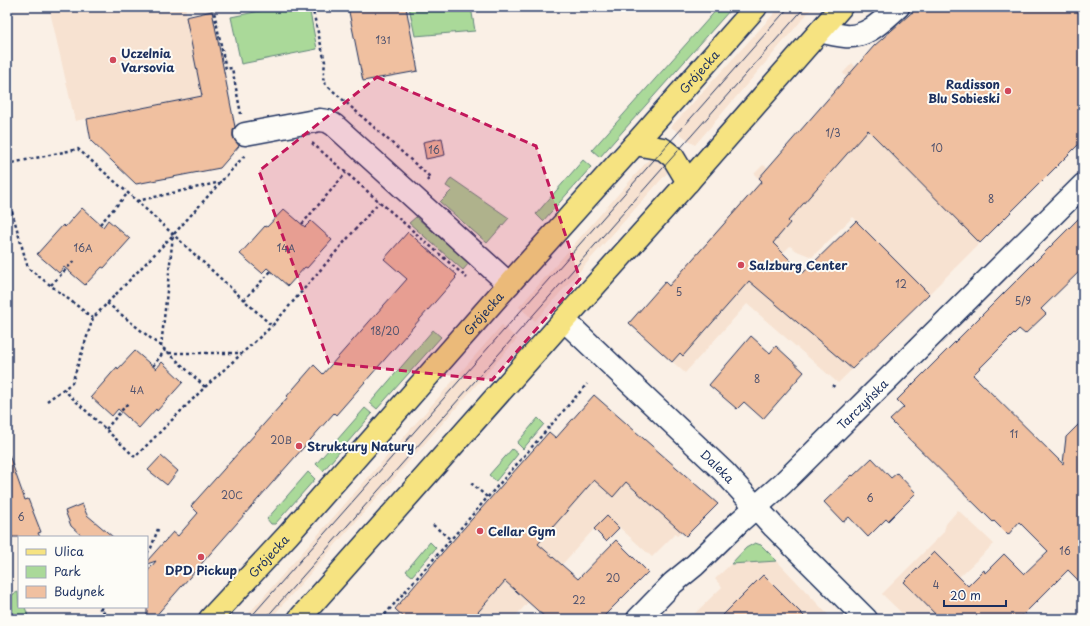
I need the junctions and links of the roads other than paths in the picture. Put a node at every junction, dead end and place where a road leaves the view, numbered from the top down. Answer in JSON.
{"nodes":[{"id":1,"x":756,"y":7,"type":"edge"},
{"id":2,"x":841,"y":7,"type":"edge"},
{"id":3,"x":898,"y":7,"type":"edge"},
{"id":4,"x":820,"y":31,"type":"junction"},
{"id":5,"x":246,"y":144,"type":"road end"},
{"id":6,"x":635,"y":144,"type":"junction"},
{"id":7,"x":688,"y":182,"type":"junction"},
{"id":8,"x":1083,"y":185,"type":"edge"},
{"id":9,"x":509,"y":284,"type":"junction"},
{"id":10,"x":564,"y":320,"type":"junction"},
{"id":11,"x":756,"y":507,"type":"junction"},
{"id":12,"x":210,"y":619,"type":"edge"},
{"id":13,"x":299,"y":619,"type":"edge"},
{"id":14,"x":638,"y":619,"type":"edge"},
{"id":15,"x":866,"y":619,"type":"edge"}],
"edges":[{"from":1,"to":6,"type":"main road","name":"Grójecka"},
{"from":2,"to":4,"type":"main road"},
{"from":3,"to":4,"type":"street"},
{"from":4,"to":7,"type":"main road"},
{"from":5,"to":9,"type":"street"},
{"from":6,"to":7,"type":"main road"},
{"from":6,"to":9,"type":"main road","name":"Grójecka"},
{"from":7,"to":10,"type":"main road"},
{"from":8,"to":11,"type":"street","name":"Tarczyńska"},
{"from":9,"to":12,"type":"main road","name":"Grójecka"},
{"from":10,"to":11,"type":"street","name":"Daleka"},
{"from":10,"to":13,"type":"main road"},
{"from":11,"to":14,"type":"street","name":"Tarczyńska"},
{"from":11,"to":15,"type":"street","name":"Daleka"}]}
